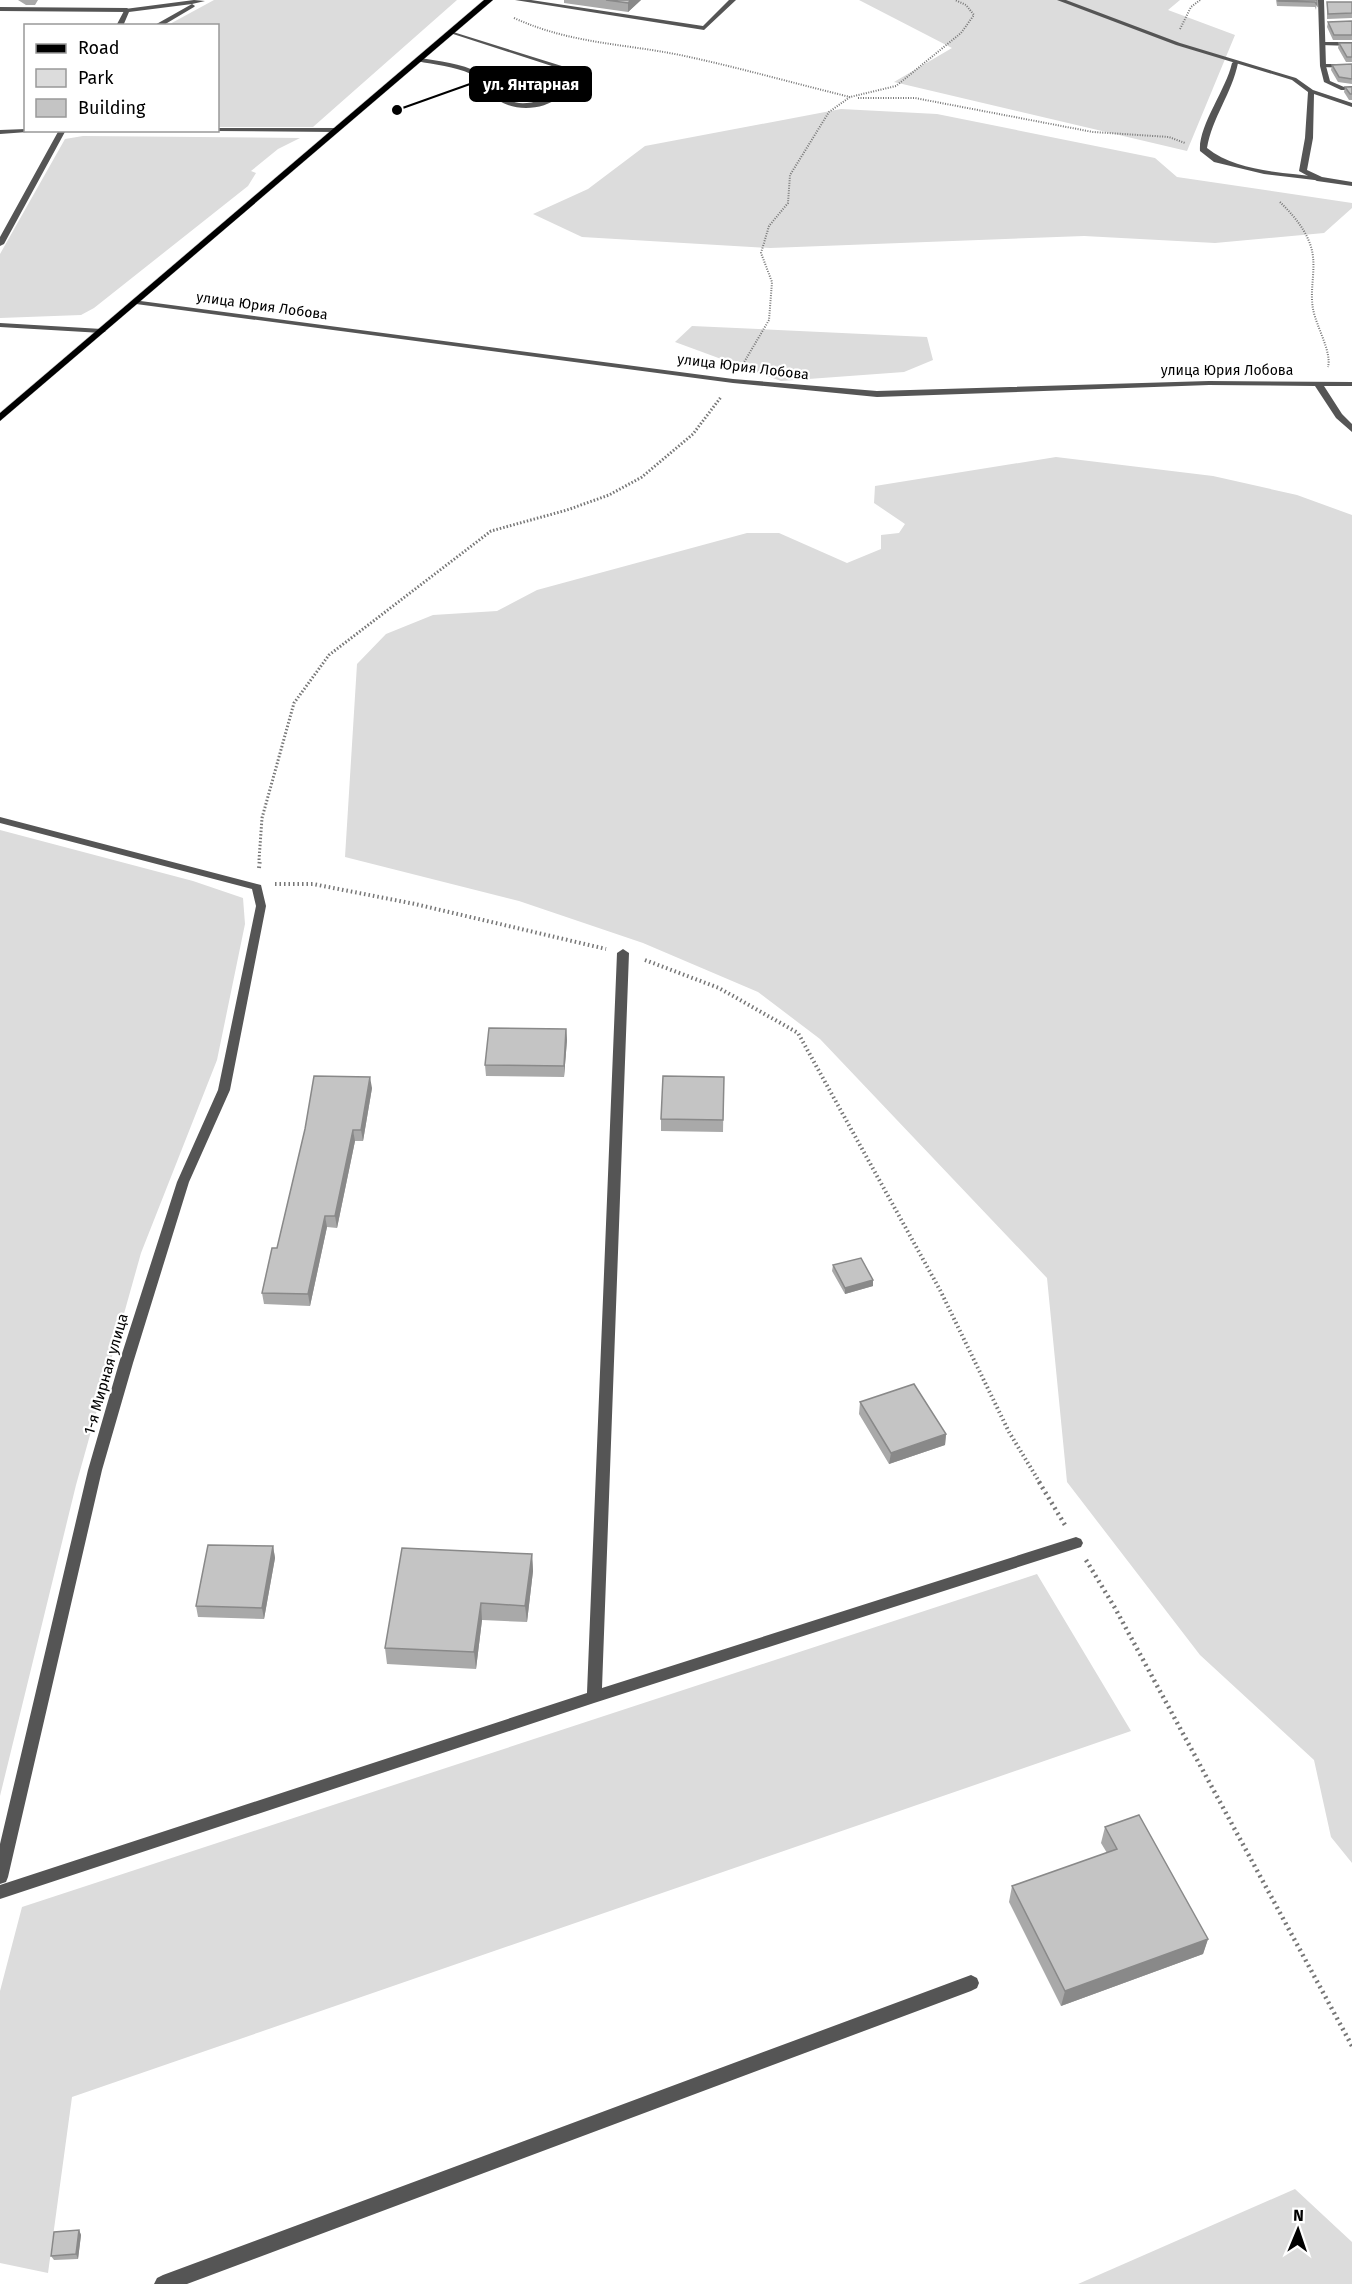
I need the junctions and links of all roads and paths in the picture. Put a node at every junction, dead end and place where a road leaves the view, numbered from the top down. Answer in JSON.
{"nodes":[{"id":1,"x":202,"y":0,"type":"edge"},
{"id":2,"x":518,"y":0,"type":"edge"},
{"id":3,"x":733,"y":0,"type":"edge"},
{"id":4,"x":955,"y":0,"type":"edge"},
{"id":5,"x":1060,"y":0,"type":"edge"},
{"id":6,"x":1200,"y":0,"type":"edge"},
{"id":7,"x":488,"y":1,"type":"edge"},
{"id":8,"x":547,"y":2,"type":"edge"},
{"id":9,"x":1321,"y":2,"type":"edge"},
{"id":10,"x":1331,"y":3,"type":"edge"},
{"id":11,"x":0,"y":9,"type":"edge"},
{"id":12,"x":127,"y":10,"type":"junction"},
{"id":13,"x":1322,"y":23,"type":"junction"},
{"id":14,"x":1332,"y":23,"type":"edge"},
{"id":15,"x":120,"y":24,"type":"edge"},
{"id":16,"x":160,"y":24,"type":"edge"},
{"id":17,"x":452,"y":32,"type":"junction"},
{"id":18,"x":1174,"y":42,"type":"junction"},
{"id":19,"x":1322,"y":44,"type":"junction"},
{"id":20,"x":1352,"y":44,"type":"edge"},
{"id":21,"x":419,"y":60,"type":"junction"},
{"id":22,"x":1235,"y":63,"type":"junction"},
{"id":23,"x":1323,"y":66,"type":"junction"},
{"id":24,"x":1352,"y":66,"type":"edge"},
{"id":25,"x":567,"y":85,"type":"dead end"},
{"id":26,"x":1352,"y":88,"type":"edge"},
{"id":27,"x":1311,"y":91,"type":"junction"},
{"id":28,"x":556,"y":97,"type":"dead end"},
{"id":29,"x":850,"y":98,"type":"junction"},
{"id":30,"x":1352,"y":105,"type":"edge"},
{"id":31,"x":219,"y":130,"type":"edge"},
{"id":32,"x":336,"y":130,"type":"junction"},
{"id":33,"x":24,"y":131,"type":"edge"},
{"id":34,"x":0,"y":132,"type":"edge"},
{"id":35,"x":62,"y":132,"type":"edge"},
{"id":36,"x":1203,"y":149,"type":"junction"},
{"id":37,"x":1320,"y":179,"type":"junction"},
{"id":38,"x":1352,"y":184,"type":"edge"},
{"id":39,"x":1280,"y":202,"type":"dead end"},
{"id":40,"x":0,"y":244,"type":"edge"},
{"id":41,"x":136,"y":302,"type":"junction"},
{"id":42,"x":0,"y":325,"type":"edge"},
{"id":43,"x":102,"y":330,"type":"junction"},
{"id":44,"x":733,"y":381,"type":"junction"},
{"id":45,"x":1318,"y":384,"type":"junction"},
{"id":46,"x":1352,"y":384,"type":"edge"},
{"id":47,"x":0,"y":418,"type":"edge"},
{"id":48,"x":1352,"y":429,"type":"edge"},
{"id":49,"x":0,"y":820,"type":"edge"},
{"id":50,"x":257,"y":887,"type":"junction"},
{"id":51,"x":623,"y":953,"type":"junction"},
{"id":52,"x":1076,"y":1543,"type":"junction"},
{"id":53,"x":594,"y":1697,"type":"junction"},
{"id":54,"x":0,"y":1878,"type":"edge"},
{"id":55,"x":0,"y":1892,"type":"edge"},
{"id":56,"x":970,"y":1983,"type":"dead end"},
{"id":57,"x":1352,"y":2046,"type":"edge"},
{"id":58,"x":163,"y":2284,"type":"edge"}],
"edges":[{"from":1,"to":12,"type":"street"},
{"from":1,"to":16,"type":"street"},
{"from":2,"to":8,"type":"street"},
{"from":3,"to":8,"type":"street"},
{"from":4,"to":29,"type":"path"},
{"from":5,"to":18,"type":"street"},
{"from":6,"to":18,"type":"path"},
{"from":7,"to":17,"type":"main road"},
{"from":7,"to":29,"type":"path"},
{"from":9,"to":10,"type":"street"},
{"from":9,"to":13,"type":"street"},
{"from":11,"to":12,"type":"street"},
{"from":12,"to":15,"type":"street"},
{"from":13,"to":14,"type":"street"},
{"from":13,"to":19,"type":"street"},
{"from":17,"to":21,"type":"main road"},
{"from":17,"to":25,"type":"street"},
{"from":18,"to":22,"type":"street"},
{"from":19,"to":20,"type":"street"},
{"from":19,"to":23,"type":"street"},
{"from":21,"to":28,"type":"street"},
{"from":21,"to":32,"type":"main road"},
{"from":22,"to":27,"type":"street"},
{"from":22,"to":36,"type":"street"},
{"from":23,"to":24,"type":"street"},
{"from":23,"to":26,"type":"street"},
{"from":27,"to":30,"type":"street"},
{"from":27,"to":37,"type":"street"},
{"from":29,"to":36,"type":"path"},
{"from":29,"to":44,"type":"path"},
{"from":31,"to":32,"type":"street"},
{"from":32,"to":41,"type":"main road"},
{"from":33,"to":34,"type":"street"},
{"from":35,"to":40,"type":"street"},
{"from":36,"to":37,"type":"street"},
{"from":37,"to":38,"type":"street"},
{"from":39,"to":45,"type":"path"},
{"from":41,"to":43,"type":"main road"},
{"from":41,"to":44,"type":"street","name":"улица Юрия Лобова"},
{"from":42,"to":43,"type":"street"},
{"from":43,"to":47,"type":"main road"},
{"from":44,"to":45,"type":"street","name":"улица Юрия Лобова"},
{"from":44,"to":50,"type":"path"},
{"from":45,"to":46,"type":"street","name":"улица Юрия Лобова"},
{"from":45,"to":48,"type":"street"},
{"from":49,"to":50,"type":"street"},
{"from":50,"to":51,"type":"path"},
{"from":50,"to":54,"type":"street","name":"1-я Мирная улица"},
{"from":51,"to":52,"type":"path"},
{"from":51,"to":53,"type":"street"},
{"from":52,"to":53,"type":"street"},
{"from":52,"to":57,"type":"path"},
{"from":53,"to":55,"type":"street"},
{"from":56,"to":58,"type":"street"}]}
